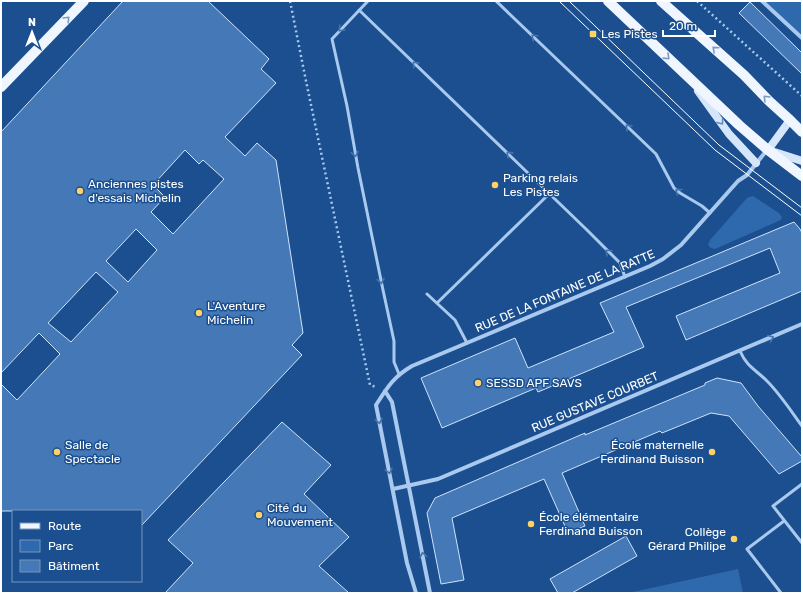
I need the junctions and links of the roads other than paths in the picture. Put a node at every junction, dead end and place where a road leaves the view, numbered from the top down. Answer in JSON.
{"nodes":[{"id":1,"x":84,"y":1,"type":"edge"},
{"id":2,"x":368,"y":1,"type":"edge"},
{"id":3,"x":496,"y":1,"type":"edge"},
{"id":4,"x":608,"y":1,"type":"edge"},
{"id":5,"x":661,"y":1,"type":"edge"},
{"id":6,"x":762,"y":1,"type":"edge"},
{"id":7,"x":359,"y":10,"type":"junction"},
{"id":8,"x":802,"y":38,"type":"edge"},
{"id":9,"x":690,"y":79,"type":"junction"},
{"id":10,"x":1,"y":87,"type":"edge"},
{"id":11,"x":790,"y":120,"type":"junction"},
{"id":12,"x":802,"y":132,"type":"edge"},
{"id":13,"x":768,"y":150,"type":"junction"},
{"id":14,"x":802,"y":161,"type":"edge"},
{"id":15,"x":756,"y":163,"type":"junction"},
{"id":16,"x":802,"y":176,"type":"edge"},
{"id":17,"x":549,"y":194,"type":"junction"},
{"id":18,"x":710,"y":213,"type":"junction"},
{"id":19,"x":626,"y":277,"type":"junction"},
{"id":20,"x":427,"y":294,"type":"dead end"},
{"id":21,"x":437,"y":303,"type":"junction"},
{"id":22,"x":802,"y":324,"type":"edge"},
{"id":23,"x":467,"y":343,"type":"junction"},
{"id":24,"x":740,"y":351,"type":"junction"},
{"id":25,"x":399,"y":374,"type":"junction"},
{"id":26,"x":385,"y":391,"type":"junction"},
{"id":27,"x":802,"y":426,"type":"edge"},
{"id":28,"x":802,"y":484,"type":"edge"},
{"id":29,"x":409,"y":486,"type":"junction"},
{"id":30,"x":392,"y":489,"type":"junction"},
{"id":31,"x":784,"y":521,"type":"junction"},
{"id":32,"x":802,"y":544,"type":"edge"},
{"id":33,"x":416,"y":593,"type":"edge"},
{"id":34,"x":430,"y":593,"type":"edge"},
{"id":35,"x":781,"y":593,"type":"edge"}],
"edges":[{"from":10,"to":1,"type":"main road","one_way":true},
{"from":2,"to":7,"type":"lane"},
{"from":18,"to":3,"type":"lane","one_way":true},
{"from":4,"to":9,"type":"main road","one_way":true},
{"from":11,"to":5,"type":"main road","one_way":true},
{"from":6,"to":8,"type":"street"},
{"from":17,"to":7,"type":"lane","one_way":true},
{"from":7,"to":25,"type":"lane","one_way":true},
{"from":9,"to":13,"type":"main road"},
{"from":9,"to":15,"type":"street","one_way":true},
{"from":11,"to":12,"type":"main road"},
{"from":11,"to":13,"type":"street"},
{"from":13,"to":14,"type":"street"},
{"from":13,"to":15,"type":"street","name":"RUE DE LA FONTAINE DE LA RATTE"},
{"from":13,"to":16,"type":"main road"},
{"from":15,"to":18,"type":"street","name":"RUE DE LA FONTAINE DE LA RATTE"},
{"from":19,"to":17,"type":"lane","one_way":true},
{"from":17,"to":21,"type":"lane"},
{"from":18,"to":19,"type":"street","name":"RUE DE LA FONTAINE DE LA RATTE"},
{"from":19,"to":23,"type":"street","name":"RUE DE LA FONTAINE DE LA RATTE"},
{"from":20,"to":21,"type":"lane"},
{"from":21,"to":23,"type":"lane"},
{"from":24,"to":22,"type":"street","name":"RUE GUSTAVE COURBET","one_way":true},
{"from":23,"to":25,"type":"street","name":"RUE DE LA FONTAINE DE LA RATTE"},
{"from":24,"to":27,"type":"lane"},
{"from":24,"to":29,"type":"street","name":"RUE GUSTAVE COURBET"},
{"from":25,"to":26,"type":"street","name":"RUE DE LA FONTAINE DE LA RATTE"},
{"from":26,"to":29,"type":"street"},
{"from":26,"to":30,"type":"street","name":"RUE DE LA FONTAINE DE LA RATTE","one_way":true},
{"from":28,"to":31,"type":"lane"},
{"from":29,"to":30,"type":"street","name":"RUE GUSTAVE COURBET"},
{"from":34,"to":29,"type":"street","one_way":true},
{"from":30,"to":33,"type":"street","name":"RUE DE LA FONTAINE DE LA RATTE"},
{"from":31,"to":32,"type":"lane"},
{"from":31,"to":35,"type":"lane"}]}
